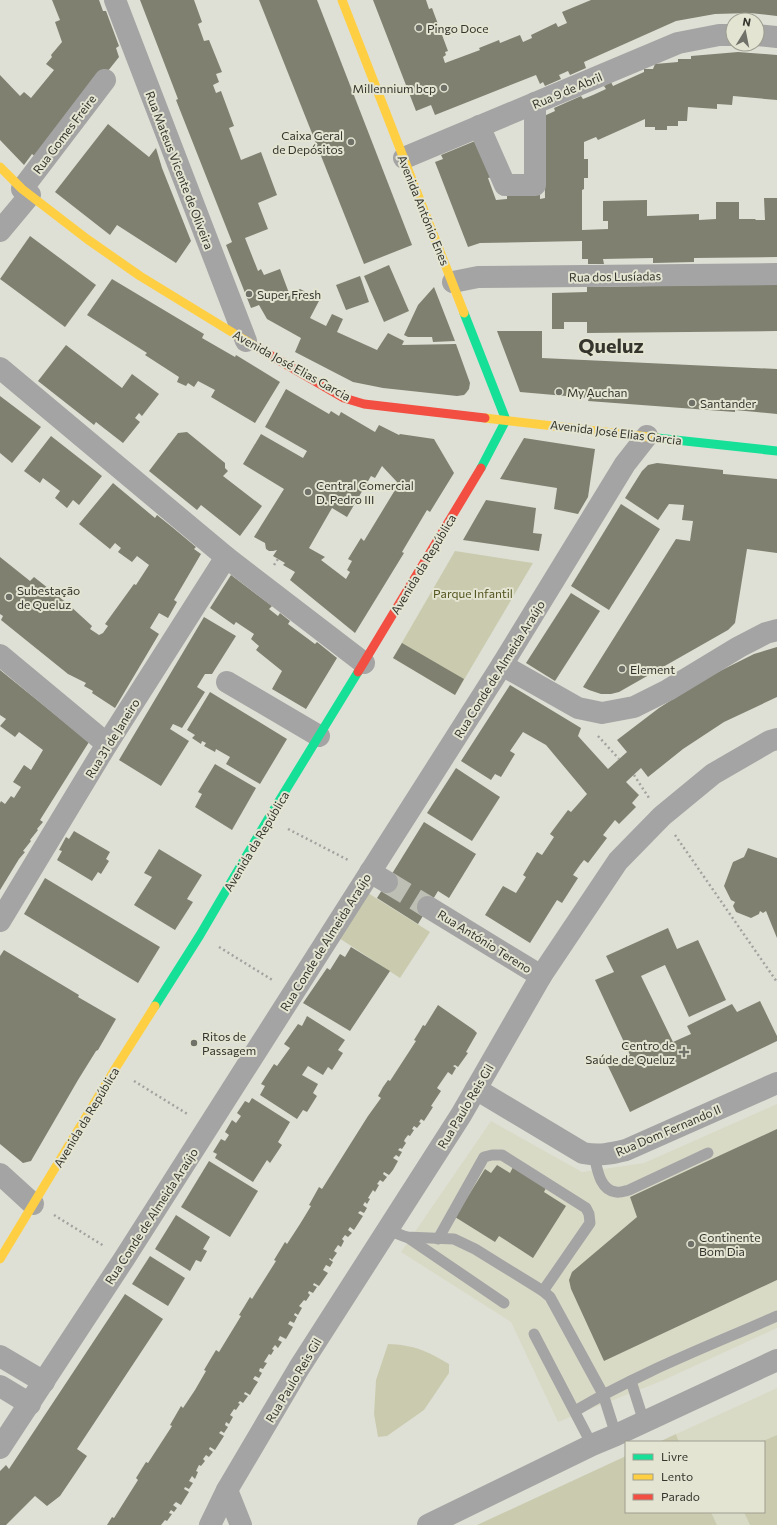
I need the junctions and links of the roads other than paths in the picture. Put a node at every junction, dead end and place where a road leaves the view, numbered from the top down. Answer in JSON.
{"nodes":[{"id":1,"x":115,"y":0,"type":"edge"},
{"id":2,"x":342,"y":0,"type":"edge"},
{"id":3,"x":725,"y":35,"type":"edge"},
{"id":4,"x":765,"y":36,"type":"edge"},
{"id":5,"x":777,"y":37,"type":"edge"},
{"id":6,"x":106,"y":80,"type":"dead end"},
{"id":7,"x":536,"y":103,"type":"junction"},
{"id":8,"x":479,"y":126,"type":"junction"},
{"id":9,"x":404,"y":158,"type":"junction"},
{"id":10,"x":0,"y":167,"type":"edge"},
{"id":11,"x":26,"y":192,"type":"junction"},
{"id":12,"x":0,"y":231,"type":"edge"},
{"id":13,"x":777,"y":274,"type":"edge"},
{"id":14,"x":453,"y":282,"type":"junction"},
{"id":15,"x":246,"y":341,"type":"junction"},
{"id":16,"x":0,"y":368,"type":"edge"},
{"id":17,"x":506,"y":420,"type":"junction"},
{"id":18,"x":647,"y":436,"type":"junction"},
{"id":19,"x":777,"y":451,"type":"edge"},
{"id":20,"x":226,"y":557,"type":"junction"},
{"id":21,"x":777,"y":630,"type":"edge"},
{"id":22,"x":0,"y":655,"type":"edge"},
{"id":23,"x":364,"y":663,"type":"junction"},
{"id":24,"x":502,"y":665,"type":"junction"},
{"id":25,"x":227,"y":682,"type":"dead end"},
{"id":26,"x":319,"y":736,"type":"junction"},
{"id":27,"x":777,"y":739,"type":"edge"},
{"id":28,"x":107,"y":744,"type":"junction"},
{"id":29,"x":428,"y":907,"type":"tunnel mouth"},
{"id":30,"x":0,"y":921,"type":"edge"},
{"id":31,"x":541,"y":976,"type":"junction"},
{"id":32,"x":777,"y":1083,"type":"edge"},
{"id":33,"x":476,"y":1089,"type":"junction"},
{"id":34,"x":708,"y":1153,"type":"dead end"},
{"id":35,"x":594,"y":1155,"type":"junction"},
{"id":36,"x":0,"y":1174,"type":"edge"},
{"id":37,"x":33,"y":1204,"type":"junction"},
{"id":38,"x":397,"y":1233,"type":"junction"},
{"id":39,"x":438,"y":1238,"type":"junction"},
{"id":40,"x":0,"y":1259,"type":"edge"},
{"id":41,"x":543,"y":1291,"type":"junction"},
{"id":42,"x":504,"y":1303,"type":"dead end"},
{"id":43,"x":777,"y":1316,"type":"edge"},
{"id":44,"x":534,"y":1334,"type":"dead end"},
{"id":45,"x":0,"y":1356,"type":"edge"},
{"id":46,"x":777,"y":1360,"type":"edge"},
{"id":47,"x":631,"y":1381,"type":"junction"},
{"id":48,"x":44,"y":1382,"type":"junction"},
{"id":49,"x":0,"y":1386,"type":"edge"},
{"id":50,"x":603,"y":1394,"type":"junction"},
{"id":51,"x":30,"y":1404,"type":"junction"},
{"id":52,"x":575,"y":1411,"type":"junction"},
{"id":53,"x":644,"y":1422,"type":"junction"},
{"id":54,"x":616,"y":1435,"type":"junction"},
{"id":55,"x":592,"y":1445,"type":"junction"},
{"id":56,"x":0,"y":1448,"type":"edge"},
{"id":57,"x":227,"y":1490,"type":"junction"},
{"id":58,"x":210,"y":1525,"type":"edge"},
{"id":59,"x":241,"y":1525,"type":"edge"},
{"id":60,"x":428,"y":1525,"type":"edge"}],
"edges":[{"from":1,"to":15,"type":"street","name":"Rua Mateus Vicente de Oliveira"},
{"from":2,"to":9,"type":"street","name":"Avenida António Enes"},
{"from":3,"to":7,"type":"street","name":"Rua 9 de Abril"},
{"from":4,"to":5,"type":"street"},
{"from":6,"to":11,"type":"street","name":"Rua Gomes Freire"},
{"from":7,"to":8,"type":"street","name":"Rua 9 de Abril"},
{"from":7,"to":8,"type":"street"},
{"from":8,"to":9,"type":"street","name":"Rua 9 de Abril"},
{"from":9,"to":14,"type":"street","name":"Avenida António Enes"},
{"from":10,"to":11,"type":"street","name":"Avenida José Elias Garcia"},
{"from":11,"to":12,"type":"street","name":"Rua Gomes Freire"},
{"from":11,"to":15,"type":"street","name":"Avenida José Elias Garcia"},
{"from":13,"to":14,"type":"street","name":"Rua dos Lusíadas"},
{"from":14,"to":17,"type":"street","name":"Avenida António Enes"},
{"from":15,"to":17,"type":"street","name":"Avenida José Elias Garcia"},
{"from":16,"to":20,"type":"street"},
{"from":17,"to":18,"type":"street","name":"Avenida José Elias Garcia"},
{"from":17,"to":23,"type":"street","name":"Avenida da República"},
{"from":18,"to":19,"type":"street","name":"Avenida José Elias Garcia"},
{"from":18,"to":24,"type":"street","name":"Rua Conde de Almeida Araújo"},
{"from":20,"to":23,"type":"street"},
{"from":20,"to":28,"type":"street","name":"Rua 31 de Janeiro"},
{"from":21,"to":24,"type":"street"},
{"from":22,"to":28,"type":"street"},
{"from":23,"to":26,"type":"street","name":"Avenida da República"},
{"from":24,"to":48,"type":"street","name":"Rua Conde de Almeida Araújo"},
{"from":25,"to":26,"type":"street"},
{"from":26,"to":37,"type":"street","name":"Avenida da República"},
{"from":27,"to":31,"type":"street","name":"Rua Paulo Reis Gil"},
{"from":28,"to":30,"type":"street","name":"Rua 31 de Janeiro"},
{"from":29,"to":31,"type":"street","name":"Rua António Tereno"},
{"from":31,"to":33,"type":"street","name":"Rua Paulo Reis Gil"},
{"from":32,"to":35,"type":"street","name":"Rua Dom Fernando II"},
{"from":33,"to":35,"type":"street","name":"Rua Dom Fernando II"},
{"from":33,"to":38,"type":"street","name":"Rua Paulo Reis Gil"},
{"from":34,"to":35,"type":"lane"},
{"from":36,"to":37,"type":"street"},
{"from":37,"to":40,"type":"street","name":"Avenida da República"},
{"from":38,"to":39,"type":"lane"},
{"from":38,"to":42,"type":"lane"},
{"from":38,"to":57,"type":"street","name":"Rua Paulo Reis Gil"},
{"from":39,"to":41,"type":"lane"},
{"from":39,"to":41,"type":"lane"},
{"from":41,"to":50,"type":"lane"},
{"from":43,"to":47,"type":"lane"},
{"from":44,"to":52,"type":"lane"},
{"from":45,"to":48,"type":"street"},
{"from":46,"to":53,"type":"street"},
{"from":47,"to":50,"type":"lane"},
{"from":47,"to":53,"type":"lane"},
{"from":48,"to":51,"type":"street","name":"Rua Conde de Almeida Araújo"},
{"from":49,"to":51,"type":"street"},
{"from":50,"to":52,"type":"lane"},
{"from":50,"to":54,"type":"lane"},
{"from":51,"to":56,"type":"street","name":"Rua Conde de Almeida Araújo"},
{"from":52,"to":55,"type":"lane"},
{"from":53,"to":54,"type":"street"},
{"from":54,"to":55,"type":"street"},
{"from":55,"to":60,"type":"street"},
{"from":57,"to":58,"type":"street","name":"Rua Paulo Reis Gil"},
{"from":57,"to":59,"type":"street"}]}
